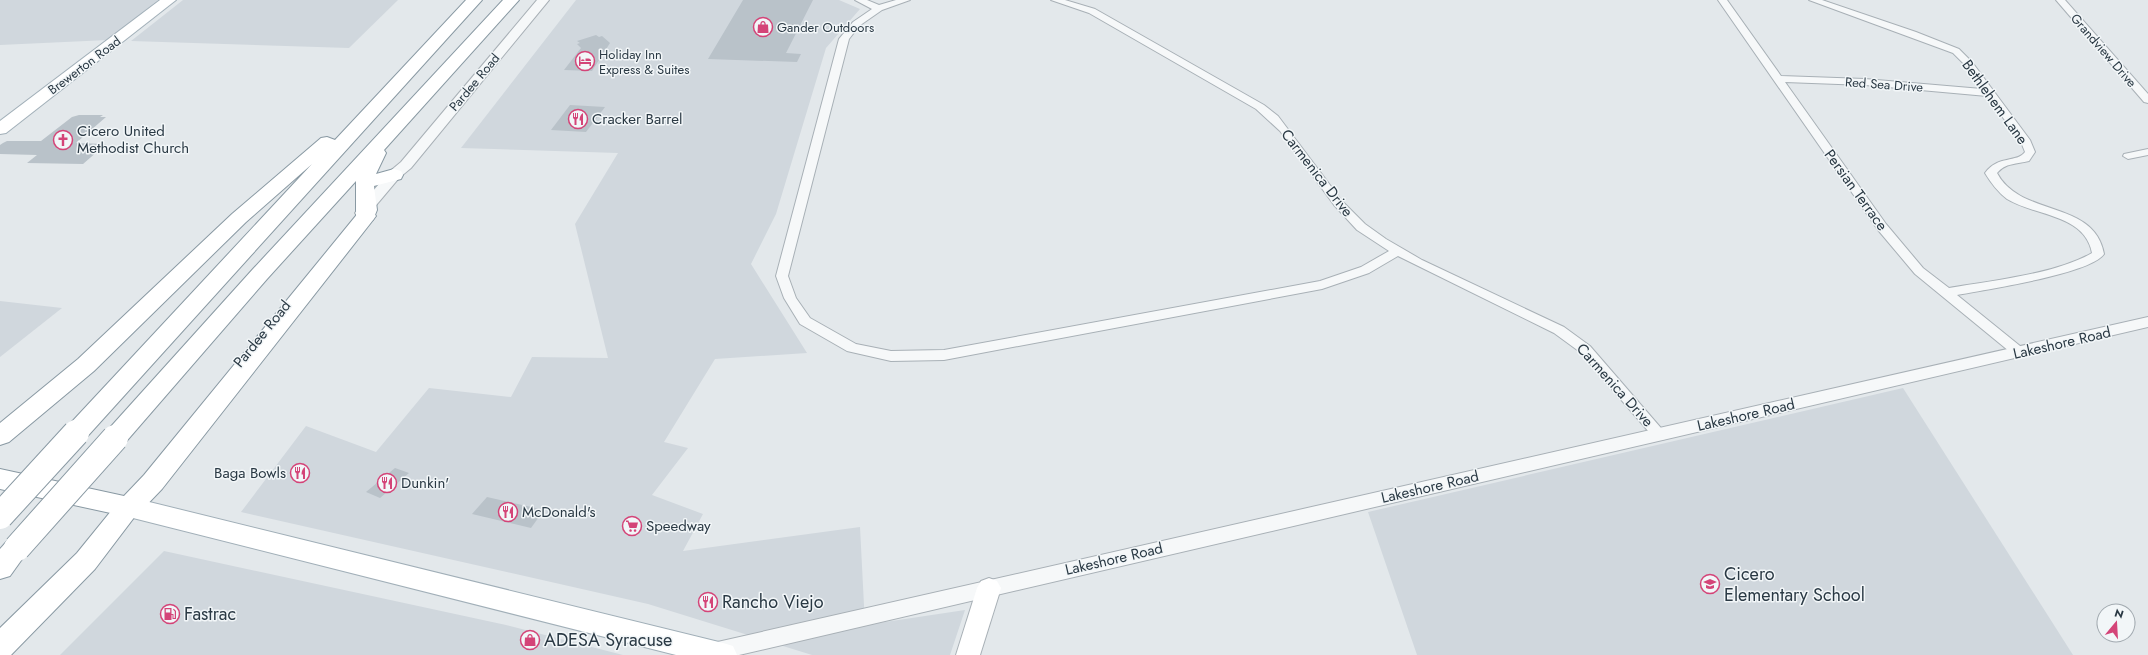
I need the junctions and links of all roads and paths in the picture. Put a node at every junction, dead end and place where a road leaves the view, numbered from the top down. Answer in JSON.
{"nodes":[{"id":1,"x":169,"y":0,"type":"edge"},
{"id":2,"x":474,"y":0,"type":"edge"},
{"id":3,"x":511,"y":0,"type":"edge"},
{"id":4,"x":543,"y":0,"type":"edge"},
{"id":5,"x":860,"y":0,"type":"edge"},
{"id":6,"x":906,"y":0,"type":"edge"},
{"id":7,"x":1055,"y":0,"type":"edge"},
{"id":8,"x":1722,"y":0,"type":"edge"},
{"id":9,"x":1813,"y":0,"type":"edge"},
{"id":10,"x":2060,"y":0,"type":"edge"},
{"id":11,"x":879,"y":8,"type":"junction"},
{"id":12,"x":1778,"y":79,"type":"junction"},
{"id":13,"x":396,"y":83,"type":"junction"},
{"id":14,"x":1990,"y":93,"type":"junction"},
{"id":15,"x":2148,"y":100,"type":"edge"},
{"id":16,"x":396,"y":126,"type":"junction"},
{"id":17,"x":0,"y":129,"type":"edge"},
{"id":18,"x":2148,"y":152,"type":"edge"},
{"id":19,"x":2128,"y":156,"type":"dead end"},
{"id":20,"x":400,"y":170,"type":"junction"},
{"id":21,"x":366,"y":178,"type":"junction"},
{"id":22,"x":367,"y":211,"type":"junction"},
{"id":23,"x":1398,"y":251,"type":"junction"},
{"id":24,"x":1946,"y":293,"type":"junction"},
{"id":25,"x":2148,"y":322,"type":"edge"},
{"id":26,"x":2020,"y":353,"type":"junction"},
{"id":27,"x":1660,"y":435,"type":"junction"},
{"id":28,"x":0,"y":436,"type":"edge"},
{"id":29,"x":0,"y":479,"type":"edge"},
{"id":30,"x":125,"y":505,"type":"junction"},
{"id":31,"x":0,"y":516,"type":"edge"},
{"id":32,"x":0,"y":568,"type":"edge"},
{"id":33,"x":989,"y":588,"type":"junction"},
{"id":34,"x":0,"y":647,"type":"edge"},
{"id":35,"x":718,"y":654,"type":"edge"},
{"id":36,"x":968,"y":655,"type":"edge"}],
"edges":[{"from":1,"to":17,"type":"main road","name":"Brewerton Road"},
{"from":2,"to":13,"type":"highway"},
{"from":3,"to":16,"type":"highway"},
{"from":4,"to":20,"type":"street","name":"Pardee Road"},
{"from":5,"to":11,"type":"street"},
{"from":6,"to":11,"type":"street"},
{"from":7,"to":23,"type":"street","name":"Carmenica Drive"},
{"from":8,"to":12,"type":"street","name":"Persian Terrace"},
{"from":9,"to":14,"type":"street","name":"Bethlehem Lane"},
{"from":10,"to":15,"type":"street","name":"Grandview Drive"},
{"from":11,"to":23,"type":"street"},
{"from":12,"to":14,"type":"street","name":"Red Sea Drive"},
{"from":12,"to":24,"type":"street","name":"Persian Terrace"},
{"from":13,"to":28,"type":"highway"},
{"from":13,"to":31,"type":"highway","bridge":true},
{"from":14,"to":24,"type":"street","name":"Bethlehem Lane"},
{"from":16,"to":21,"type":"highway"},
{"from":16,"to":32,"type":"highway","bridge":true},
{"from":18,"to":19,"type":"street"},
{"from":20,"to":21,"type":"highway"},
{"from":20,"to":22,"type":"street","name":"Pardee Road"},
{"from":21,"to":22,"type":"highway"},
{"from":22,"to":30,"type":"highway","name":"Pardee Road"},
{"from":23,"to":27,"type":"street","name":"Carmenica Drive"},
{"from":24,"to":26,"type":"street","name":"Persian Terrace"},
{"from":25,"to":26,"type":"street","name":"Lakeshore Road"},
{"from":26,"to":27,"type":"street","name":"Lakeshore Road"},
{"from":27,"to":33,"type":"street","name":"Lakeshore Road"},
{"from":29,"to":30,"type":"highway"},
{"from":30,"to":34,"type":"highway","name":"Pardee Road"},
{"from":30,"to":35,"type":"main road"},
{"from":33,"to":35,"type":"street","name":"Lakeshore Road"},
{"from":33,"to":36,"type":"main road"}]}
